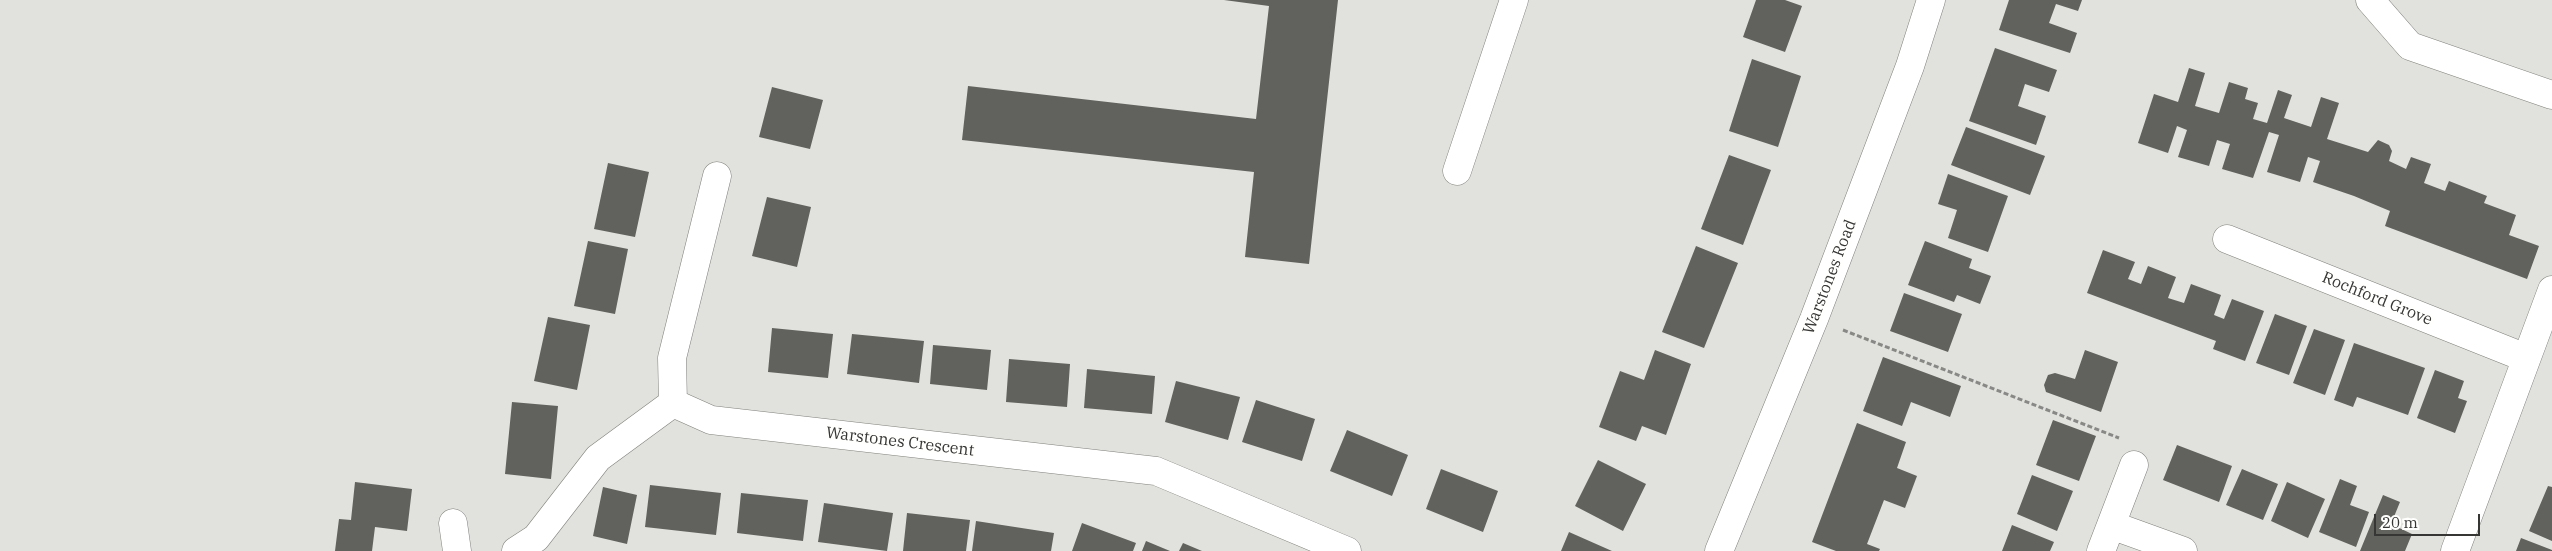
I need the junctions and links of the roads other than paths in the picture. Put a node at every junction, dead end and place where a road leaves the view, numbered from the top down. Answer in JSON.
{"nodes":[{"id":1,"x":1514,"y":0,"type":"edge"},
{"id":2,"x":1931,"y":0,"type":"edge"},
{"id":3,"x":2370,"y":0,"type":"edge"},
{"id":4,"x":2552,"y":95,"type":"edge"},
{"id":5,"x":1457,"y":171,"type":"dead end"},
{"id":6,"x":717,"y":176,"type":"dead end"},
{"id":7,"x":2227,"y":239,"type":"dead end"},
{"id":8,"x":2552,"y":290,"type":"edge"},
{"id":9,"x":2526,"y":358,"type":"junction"},
{"id":10,"x":673,"y":403,"type":"junction"},
{"id":11,"x":2134,"y":465,"type":"road end"},
{"id":12,"x":454,"y":522,"type":"dead end"},
{"id":13,"x":2111,"y":525,"type":"junction"},
{"id":14,"x":457,"y":551,"type":"edge"},
{"id":15,"x":516,"y":551,"type":"edge"},
{"id":16,"x":1347,"y":551,"type":"edge"},
{"id":17,"x":1720,"y":551,"type":"edge"},
{"id":18,"x":2101,"y":551,"type":"edge"},
{"id":19,"x":2184,"y":551,"type":"edge"},
{"id":20,"x":2455,"y":551,"type":"edge"}],
"edges":[{"from":1,"to":5,"type":"street"},
{"from":2,"to":17,"type":"street","name":"Warstones Road"},
{"from":3,"to":4,"type":"street"},
{"from":6,"to":10,"type":"street"},
{"from":7,"to":9,"type":"street","name":"Rochford Grove"},
{"from":8,"to":9,"type":"street"},
{"from":9,"to":20,"type":"street"},
{"from":10,"to":15,"type":"street"},
{"from":10,"to":16,"type":"street","name":"Warstones Crescent"},
{"from":11,"to":13,"type":"street"},
{"from":12,"to":14,"type":"street"},
{"from":13,"to":18,"type":"street"},
{"from":13,"to":19,"type":"street"}]}
